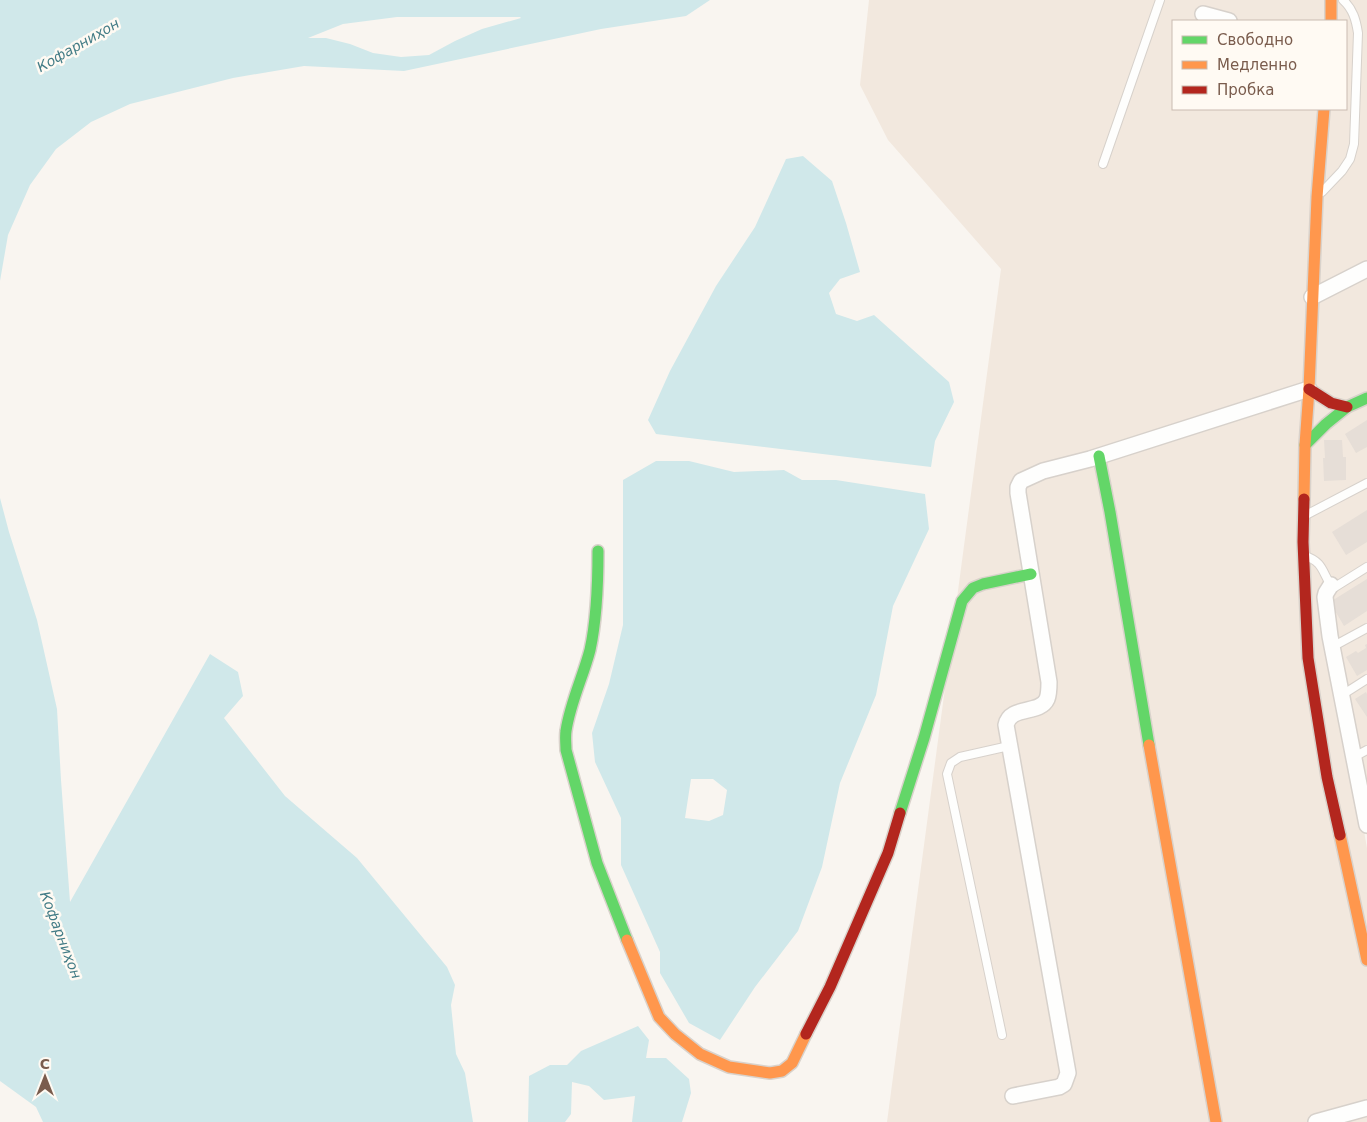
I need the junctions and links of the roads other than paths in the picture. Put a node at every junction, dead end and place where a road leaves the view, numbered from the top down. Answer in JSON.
{"nodes":[{"id":1,"x":1160,"y":0,"type":"edge"},
{"id":2,"x":1331,"y":0,"type":"edge"},
{"id":3,"x":1343,"y":0,"type":"edge"},
{"id":4,"x":1202,"y":14,"type":"dead end"},
{"id":5,"x":1225,"y":20,"type":"edge"},
{"id":6,"x":1331,"y":20,"type":"edge"},
{"id":7,"x":1324,"y":110,"type":"edge"},
{"id":8,"x":1103,"y":164,"type":"dead end"},
{"id":9,"x":1317,"y":197,"type":"junction"},
{"id":10,"x":1367,"y":269,"type":"edge"},
{"id":11,"x":1312,"y":296,"type":"junction"},
{"id":12,"x":1309,"y":389,"type":"junction"},
{"id":13,"x":1367,"y":398,"type":"edge"},
{"id":14,"x":1347,"y":406,"type":"junction"},
{"id":15,"x":1305,"y":445,"type":"junction"},
{"id":16,"x":1099,"y":456,"type":"junction"},
{"id":17,"x":1367,"y":484,"type":"edge"},
{"id":18,"x":1304,"y":516,"type":"junction"},
{"id":19,"x":598,"y":551,"type":"dead end"},
{"id":20,"x":1304,"y":556,"type":"junction"},
{"id":21,"x":1367,"y":568,"type":"edge"},
{"id":22,"x":1031,"y":574,"type":"junction"},
{"id":23,"x":1331,"y":585,"type":"junction"},
{"id":24,"x":1367,"y":628,"type":"edge"},
{"id":25,"x":1332,"y":647,"type":"junction"},
{"id":26,"x":1367,"y":679,"type":"edge"},
{"id":27,"x":1342,"y":695,"type":"junction"},
{"id":28,"x":1009,"y":746,"type":"junction"},
{"id":29,"x":1360,"y":753,"type":"edge"},
{"id":30,"x":1366,"y":819,"type":"edge"},
{"id":31,"x":1364,"y":927,"type":"edge"},
{"id":32,"x":1367,"y":960,"type":"edge"},
{"id":33,"x":1002,"y":1035,"type":"dead end"},
{"id":34,"x":1013,"y":1096,"type":"dead end"},
{"id":35,"x":1367,"y":1108,"type":"edge"},
{"id":36,"x":1216,"y":1122,"type":"edge"},
{"id":37,"x":1316,"y":1122,"type":"edge"}],
"edges":[{"from":1,"to":8,"type":"lane"},
{"from":2,"to":6,"type":"street"},
{"from":3,"to":9,"type":"lane"},
{"from":4,"to":5,"type":"street"},
{"from":7,"to":9,"type":"street"},
{"from":9,"to":11,"type":"street"},
{"from":10,"to":11,"type":"street"},
{"from":11,"to":12,"type":"street"},
{"from":12,"to":14,"type":"street"},
{"from":12,"to":15,"type":"street"},
{"from":12,"to":16,"type":"street"},
{"from":13,"to":14,"type":"street"},
{"from":14,"to":15,"type":"street"},
{"from":15,"to":18,"type":"street"},
{"from":16,"to":22,"type":"street"},
{"from":16,"to":36,"type":"street"},
{"from":17,"to":18,"type":"lane"},
{"from":18,"to":20,"type":"street"},
{"from":19,"to":22,"type":"street"},
{"from":20,"to":23,"type":"lane"},
{"from":20,"to":31,"type":"street"},
{"from":21,"to":23,"type":"lane"},
{"from":22,"to":28,"type":"street"},
{"from":23,"to":25,"type":"street"},
{"from":24,"to":25,"type":"lane"},
{"from":25,"to":27,"type":"street"},
{"from":26,"to":27,"type":"lane"},
{"from":27,"to":29,"type":"street"},
{"from":28,"to":33,"type":"lane"},
{"from":28,"to":34,"type":"street"},
{"from":29,"to":30,"type":"street"},
{"from":31,"to":32,"type":"street"},
{"from":35,"to":37,"type":"street"}]}
